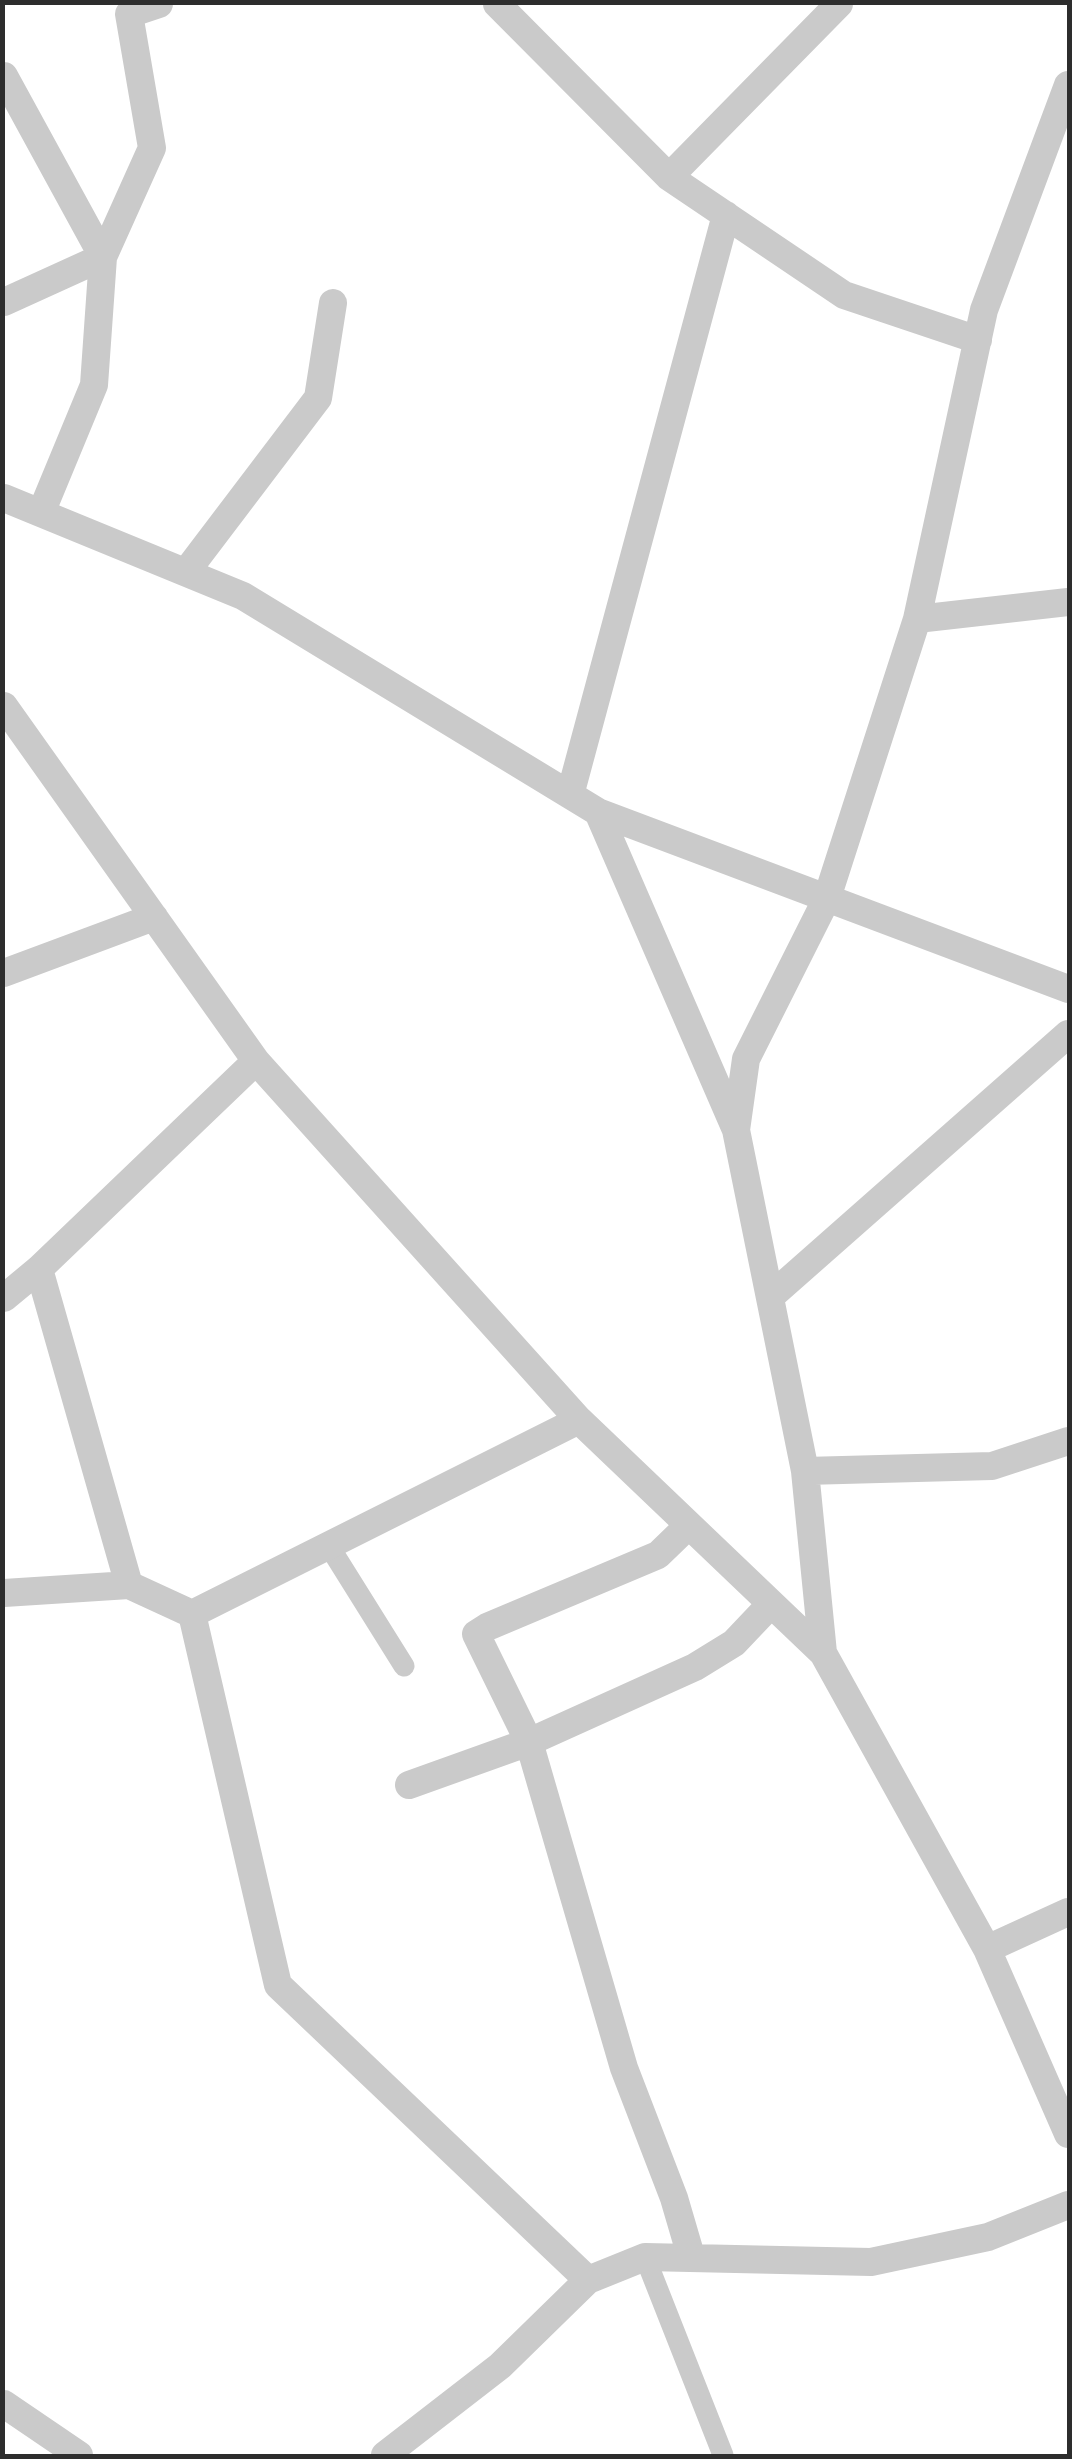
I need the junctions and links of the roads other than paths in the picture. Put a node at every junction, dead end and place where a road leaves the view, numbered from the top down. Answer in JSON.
{"nodes":[{"id":1,"x":159,"y":4,"type":"edge"},
{"id":2,"x":497,"y":4,"type":"edge"},
{"id":3,"x":839,"y":4,"type":"edge"},
{"id":4,"x":127,"y":9,"type":"edge"},
{"id":5,"x":4,"y":76,"type":"edge"},
{"id":6,"x":1068,"y":84,"type":"edge"},
{"id":7,"x":669,"y":176,"type":"junction"},
{"id":8,"x":726,"y":215,"type":"junction"},
{"id":9,"x":103,"y":257,"type":"junction"},
{"id":10,"x":4,"y":302,"type":"edge"},
{"id":11,"x":333,"y":303,"type":"dead end"},
{"id":12,"x":978,"y":340,"type":"junction"},
{"id":13,"x":4,"y":498,"type":"edge"},
{"id":14,"x":41,"y":513,"type":"junction"},
{"id":15,"x":186,"y":572,"type":"junction"},
{"id":16,"x":1068,"y":602,"type":"edge"},
{"id":17,"x":917,"y":619,"type":"junction"},
{"id":18,"x":4,"y":706,"type":"edge"},
{"id":19,"x":570,"y":795,"type":"junction"},
{"id":20,"x":598,"y":812,"type":"junction"},
{"id":21,"x":827,"y":898,"type":"junction"},
{"id":22,"x":154,"y":917,"type":"junction"},
{"id":23,"x":4,"y":973,"type":"edge"},
{"id":24,"x":1068,"y":989,"type":"edge"},
{"id":25,"x":1068,"y":1034,"type":"edge"},
{"id":26,"x":256,"y":1061,"type":"junction"},
{"id":27,"x":736,"y":1130,"type":"junction"},
{"id":28,"x":39,"y":1269,"type":"junction"},
{"id":29,"x":4,"y":1298,"type":"edge"},
{"id":30,"x":770,"y":1298,"type":"junction"},
{"id":31,"x":579,"y":1420,"type":"junction"},
{"id":32,"x":1068,"y":1441,"type":"edge"},
{"id":33,"x":805,"y":1470,"type":"junction"},
{"id":34,"x":689,"y":1525,"type":"junction"},
{"id":35,"x":329,"y":1546,"type":"junction"},
{"id":36,"x":129,"y":1585,"type":"junction"},
{"id":37,"x":4,"y":1593,"type":"edge"},
{"id":38,"x":771,"y":1604,"type":"junction"},
{"id":39,"x":192,"y":1614,"type":"junction"},
{"id":40,"x":823,"y":1654,"type":"junction"},
{"id":41,"x":404,"y":1666,"type":"dead end"},
{"id":42,"x":529,"y":1742,"type":"junction"},
{"id":43,"x":409,"y":1785,"type":"dead end"},
{"id":44,"x":1068,"y":1912,"type":"edge"},
{"id":45,"x":988,"y":1950,"type":"junction"},
{"id":46,"x":1068,"y":2134,"type":"edge"},
{"id":47,"x":1068,"y":2205,"type":"edge"},
{"id":48,"x":691,"y":2256,"type":"junction"},
{"id":49,"x":645,"y":2257,"type":"junction"},
{"id":50,"x":588,"y":2280,"type":"junction"},
{"id":51,"x":4,"y":2404,"type":"edge"},
{"id":52,"x":79,"y":2455,"type":"edge"},
{"id":53,"x":386,"y":2455,"type":"edge"},
{"id":54,"x":723,"y":2455,"type":"edge"}],
"edges":[{"from":1,"to":4,"type":"street"},
{"from":2,"to":7,"type":"street"},
{"from":3,"to":7,"type":"street"},
{"from":4,"to":9,"type":"street"},
{"from":5,"to":9,"type":"street"},
{"from":6,"to":12,"type":"street"},
{"from":7,"to":8,"type":"street"},
{"from":8,"to":12,"type":"street"},
{"from":8,"to":19,"type":"street"},
{"from":9,"to":10,"type":"street"},
{"from":9,"to":14,"type":"street"},
{"from":11,"to":15,"type":"street"},
{"from":12,"to":17,"type":"street"},
{"from":13,"to":14,"type":"street"},
{"from":14,"to":15,"type":"street"},
{"from":15,"to":19,"type":"street"},
{"from":16,"to":17,"type":"street"},
{"from":17,"to":21,"type":"street"},
{"from":18,"to":22,"type":"street"},
{"from":19,"to":20,"type":"street"},
{"from":20,"to":21,"type":"street"},
{"from":20,"to":27,"type":"street"},
{"from":21,"to":24,"type":"street"},
{"from":21,"to":27,"type":"street"},
{"from":22,"to":23,"type":"street"},
{"from":22,"to":26,"type":"street"},
{"from":25,"to":30,"type":"street"},
{"from":26,"to":28,"type":"street"},
{"from":26,"to":31,"type":"street"},
{"from":27,"to":30,"type":"street"},
{"from":28,"to":29,"type":"street"},
{"from":28,"to":36,"type":"street"},
{"from":30,"to":33,"type":"street"},
{"from":31,"to":34,"type":"street"},
{"from":31,"to":35,"type":"street"},
{"from":32,"to":33,"type":"street"},
{"from":33,"to":40,"type":"street"},
{"from":34,"to":38,"type":"street"},
{"from":34,"to":42,"type":"street"},
{"from":35,"to":39,"type":"street"},
{"from":35,"to":41,"type":"lane"},
{"from":36,"to":37,"type":"street"},
{"from":36,"to":39,"type":"street"},
{"from":38,"to":40,"type":"street"},
{"from":38,"to":42,"type":"street"},
{"from":39,"to":50,"type":"street"},
{"from":40,"to":45,"type":"street"},
{"from":42,"to":43,"type":"street"},
{"from":42,"to":48,"type":"street"},
{"from":44,"to":45,"type":"street"},
{"from":45,"to":46,"type":"street"},
{"from":47,"to":48,"type":"street"},
{"from":48,"to":49,"type":"street"},
{"from":49,"to":50,"type":"street"},
{"from":49,"to":54,"type":"lane"},
{"from":50,"to":53,"type":"street"},
{"from":51,"to":52,"type":"street"}]}
